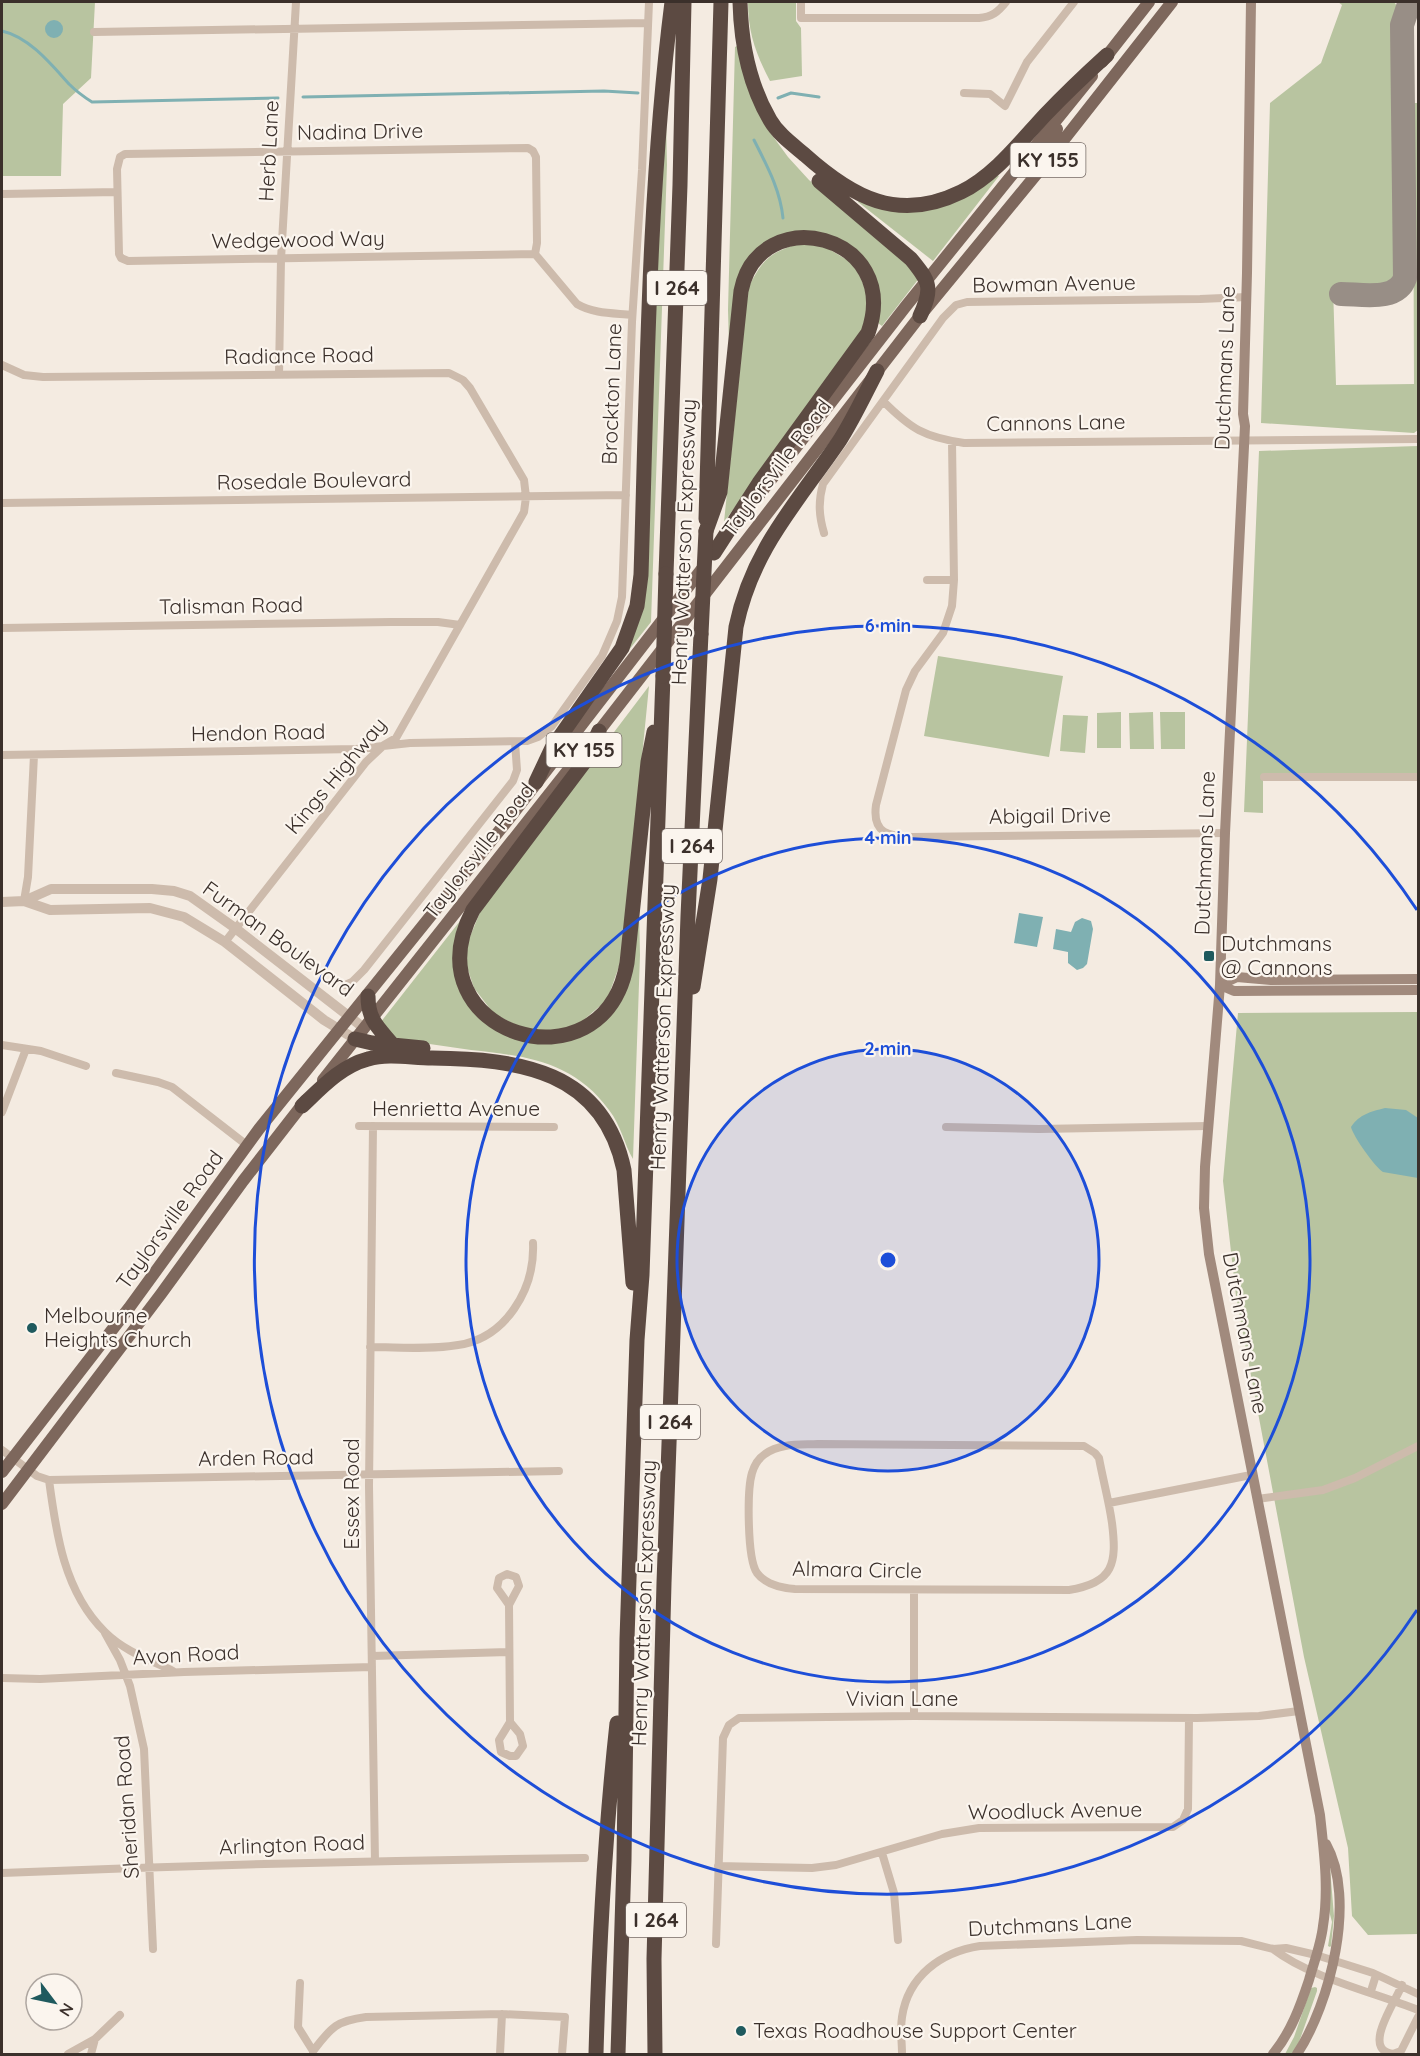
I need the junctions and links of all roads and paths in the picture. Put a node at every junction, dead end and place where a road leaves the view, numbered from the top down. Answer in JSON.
{"nodes":[{"id":1,"x":296,"y":2,"type":"edge"},
{"id":2,"x":649,"y":2,"type":"edge"},
{"id":3,"x":672,"y":2,"type":"edge"},
{"id":4,"x":684,"y":2,"type":"edge"},
{"id":5,"x":721,"y":2,"type":"edge"},
{"id":6,"x":740,"y":2,"type":"edge"},
{"id":7,"x":801,"y":2,"type":"edge"},
{"id":8,"x":1006,"y":2,"type":"edge"},
{"id":9,"x":1074,"y":2,"type":"edge"},
{"id":10,"x":1149,"y":2,"type":"edge"},
{"id":11,"x":1172,"y":2,"type":"edge"},
{"id":12,"x":1251,"y":2,"type":"edge"},
{"id":13,"x":647,"y":23,"type":"junction"},
{"id":14,"x":294,"y":29,"type":"junction"},
{"id":15,"x":94,"y":32,"type":"dead end"},
{"id":16,"x":1107,"y":55,"type":"junction"},
{"id":17,"x":964,"y":93,"type":"dead end"},
{"id":18,"x":1072,"y":102,"type":"junction"},
{"id":19,"x":791,"y":143,"type":"junction"},
{"id":20,"x":286,"y":151,"type":"junction"},
{"id":21,"x":1044,"y":165,"type":"junction"},
{"id":22,"x":117,"y":192,"type":"junction"},
{"id":23,"x":2,"y":194,"type":"edge"},
{"id":24,"x":535,"y":254,"type":"junction"},
{"id":25,"x":281,"y":259,"type":"junction"},
{"id":26,"x":927,"y":279,"type":"junction"},
{"id":27,"x":1247,"y":297,"type":"junction"},
{"id":28,"x":632,"y":315,"type":"junction"},
{"id":29,"x":920,"y":316,"type":"junction"},
{"id":30,"x":2,"y":365,"type":"edge"},
{"id":31,"x":877,"y":371,"type":"junction"},
{"id":32,"x":279,"y":374,"type":"junction"},
{"id":33,"x":883,"y":401,"type":"junction"},
{"id":34,"x":1419,"y":439,"type":"edge"},
{"id":35,"x":1244,"y":441,"type":"junction"},
{"id":36,"x":952,"y":442,"type":"junction"},
{"id":37,"x":626,"y":495,"type":"junction"},
{"id":38,"x":526,"y":497,"type":"junction"},
{"id":39,"x":2,"y":503,"type":"edge"},
{"id":40,"x":705,"y":531,"type":"junction"},
{"id":41,"x":824,"y":533,"type":"dead end"},
{"id":42,"x":714,"y":554,"type":"junction"},
{"id":43,"x":927,"y":580,"type":"dead end"},
{"id":44,"x":954,"y":580,"type":"junction"},
{"id":45,"x":460,"y":625,"type":"junction"},
{"id":46,"x":2,"y":628,"type":"edge"},
{"id":47,"x":662,"y":684,"type":"junction"},
{"id":48,"x":599,"y":730,"type":"junction"},
{"id":49,"x":515,"y":742,"type":"junction"},
{"id":50,"x":384,"y":745,"type":"junction"},
{"id":51,"x":2,"y":755,"type":"edge"},
{"id":52,"x":34,"y":755,"type":"junction"},
{"id":53,"x":1264,"y":777,"type":"dead end"},
{"id":54,"x":1419,"y":777,"type":"edge"},
{"id":55,"x":536,"y":782,"type":"junction"},
{"id":56,"x":1225,"y":833,"type":"junction"},
{"id":57,"x":24,"y":901,"type":"junction"},
{"id":58,"x":2,"y":902,"type":"edge"},
{"id":59,"x":235,"y":928,"type":"junction"},
{"id":60,"x":225,"y":942,"type":"junction"},
{"id":61,"x":1419,"y":979,"type":"edge"},
{"id":62,"x":345,"y":985,"type":"dead end"},
{"id":63,"x":1220,"y":985,"type":"junction"},
{"id":64,"x":1419,"y":990,"type":"edge"},
{"id":65,"x":368,"y":996,"type":"junction"},
{"id":66,"x":351,"y":1016,"type":"junction"},
{"id":67,"x":364,"y":1028,"type":"junction"},
{"id":68,"x":339,"y":1030,"type":"junction"},
{"id":69,"x":392,"y":1044,"type":"junction"},
{"id":70,"x":2,"y":1045,"type":"edge"},
{"id":71,"x":26,"y":1049,"type":"junction"},
{"id":72,"x":460,"y":1058,"type":"junction"},
{"id":73,"x":683,"y":1059,"type":"junction"},
{"id":74,"x":86,"y":1066,"type":"dead end"},
{"id":75,"x":116,"y":1073,"type":"dead end"},
{"id":76,"x":302,"y":1106,"type":"junction"},
{"id":77,"x":2,"y":1112,"type":"edge"},
{"id":78,"x":359,"y":1126,"type":"dead end"},
{"id":79,"x":373,"y":1126,"type":"junction"},
{"id":80,"x":1208,"y":1126,"type":"junction"},
{"id":81,"x":554,"y":1127,"type":"dead end"},
{"id":82,"x":946,"y":1128,"type":"dead end"},
{"id":83,"x":248,"y":1146,"type":"junction"},
{"id":84,"x":533,"y":1243,"type":"dead end"},
{"id":85,"x":637,"y":1340,"type":"junction"},
{"id":86,"x":370,"y":1347,"type":"junction"},
{"id":87,"x":1419,"y":1446,"type":"edge"},
{"id":88,"x":2,"y":1449,"type":"edge"},
{"id":89,"x":12,"y":1458,"type":"junction"},
{"id":90,"x":28,"y":1469,"type":"junction"},
{"id":91,"x":559,"y":1471,"type":"dead end"},
{"id":92,"x":2,"y":1472,"type":"edge"},
{"id":93,"x":369,"y":1474,"type":"junction"},
{"id":94,"x":1251,"y":1475,"type":"junction"},
{"id":95,"x":49,"y":1480,"type":"junction"},
{"id":96,"x":1257,"y":1499,"type":"junction"},
{"id":97,"x":1108,"y":1503,"type":"junction"},
{"id":98,"x":2,"y":1504,"type":"edge"},
{"id":99,"x":914,"y":1590,"type":"junction"},
{"id":100,"x":509,"y":1605,"type":"dead end"},
{"id":101,"x":105,"y":1633,"type":"junction"},
{"id":102,"x":627,"y":1639,"type":"junction"},
{"id":103,"x":508,"y":1652,"type":"junction"},
{"id":104,"x":372,"y":1656,"type":"junction"},
{"id":105,"x":372,"y":1667,"type":"junction"},
{"id":106,"x":176,"y":1672,"type":"junction"},
{"id":107,"x":126,"y":1676,"type":"junction"},
{"id":108,"x":2,"y":1678,"type":"edge"},
{"id":109,"x":1299,"y":1711,"type":"junction"},
{"id":110,"x":914,"y":1716,"type":"junction"},
{"id":111,"x":1190,"y":1718,"type":"junction"},
{"id":112,"x":510,"y":1722,"type":"dead end"},
{"id":113,"x":1323,"y":1838,"type":"junction"},
{"id":114,"x":882,"y":1852,"type":"junction"},
{"id":115,"x":585,"y":1858,"type":"dead end"},
{"id":116,"x":375,"y":1861,"type":"junction"},
{"id":117,"x":150,"y":1866,"type":"junction"},
{"id":118,"x":718,"y":1866,"type":"junction"},
{"id":119,"x":2,"y":1874,"type":"edge"},
{"id":120,"x":898,"y":1940,"type":"dead end"},
{"id":121,"x":716,"y":1944,"type":"dead end"},
{"id":122,"x":153,"y":1949,"type":"dead end"},
{"id":123,"x":1273,"y":1949,"type":"junction"},
{"id":124,"x":1316,"y":1955,"type":"junction"},
{"id":125,"x":1334,"y":1960,"type":"junction"},
{"id":126,"x":1312,"y":1970,"type":"junction"},
{"id":127,"x":1376,"y":1975,"type":"junction"},
{"id":128,"x":1329,"y":1977,"type":"junction"},
{"id":129,"x":300,"y":1983,"type":"dead end"},
{"id":130,"x":1402,"y":1985,"type":"junction"},
{"id":131,"x":1371,"y":1991,"type":"junction"},
{"id":132,"x":1419,"y":1994,"type":"edge"},
{"id":133,"x":1396,"y":2001,"type":"junction"},
{"id":134,"x":1419,"y":2010,"type":"edge"},
{"id":135,"x":502,"y":2014,"type":"junction"},
{"id":136,"x":120,"y":2015,"type":"dead end"},
{"id":137,"x":1419,"y":2017,"type":"edge"},
{"id":138,"x":96,"y":2039,"type":"junction"},
{"id":139,"x":313,"y":2053,"type":"edge"},
{"id":140,"x":68,"y":2055,"type":"edge"},
{"id":141,"x":91,"y":2055,"type":"edge"},
{"id":142,"x":500,"y":2055,"type":"edge"},
{"id":143,"x":562,"y":2055,"type":"edge"},
{"id":144,"x":596,"y":2055,"type":"edge"},
{"id":145,"x":618,"y":2055,"type":"edge"},
{"id":146,"x":655,"y":2055,"type":"edge"},
{"id":147,"x":902,"y":2055,"type":"edge"},
{"id":148,"x":1273,"y":2055,"type":"edge"},
{"id":149,"x":1297,"y":2055,"type":"edge"}],
"edges":[{"from":1,"to":14,"type":"street","name":"Herb Lane"},
{"from":2,"to":13,"type":"street","name":"Brockton Lane"},
{"from":3,"to":55,"type":"highway"},
{"from":4,"to":47,"type":"highway","name":"Henry Watterson Expressway","number":"I 264","bridge":true},
{"from":5,"to":40,"type":"highway","name":"Henry Watterson Expressway","number":"I 264"},
{"from":6,"to":19,"type":"highway"},
{"from":7,"to":8,"type":"street"},
{"from":9,"to":17,"type":"street"},
{"from":10,"to":16,"type":"main road","name":"Taylorsville Road","number":"KY 155"},
{"from":11,"to":21,"type":"main road","name":"Taylorsville Road","number":"KY 155"},
{"from":12,"to":27,"type":"main road","name":"Dutchmans Lane"},
{"from":13,"to":14,"type":"street"},
{"from":13,"to":28,"type":"street","name":"Brockton Lane"},
{"from":14,"to":15,"type":"street"},
{"from":14,"to":20,"type":"street","name":"Herb Lane"},
{"from":16,"to":18,"type":"main road","name":"Taylorsville Road","number":"KY 155"},
{"from":16,"to":19,"type":"highway"},
{"from":18,"to":21,"type":"main road"},
{"from":18,"to":26,"type":"main road","name":"Taylorsville Road","number":"KY 155"},
{"from":19,"to":26,"type":"highway"},
{"from":20,"to":22,"type":"street","name":"Nadina Drive"},
{"from":20,"to":24,"type":"street","name":"Nadina Drive"},
{"from":20,"to":25,"type":"street","name":"Herb Lane"},
{"from":21,"to":29,"type":"main road","name":"Taylorsville Road","number":"KY 155"},
{"from":22,"to":23,"type":"street"},
{"from":22,"to":25,"type":"street","name":"Wedgewood Way"},
{"from":24,"to":25,"type":"street","name":"Wedgewood Way"},
{"from":24,"to":28,"type":"street"},
{"from":25,"to":32,"type":"street","name":"Herb Lane"},
{"from":26,"to":29,"type":"highway"},
{"from":26,"to":42,"type":"main road","name":"Taylorsville Road","number":"KY 155"},
{"from":27,"to":33,"type":"street","name":"Bowman Avenue"},
{"from":27,"to":35,"type":"main road","name":"Dutchmans Lane"},
{"from":28,"to":37,"type":"street","name":"Brockton Lane"},
{"from":29,"to":31,"type":"main road","name":"Taylorsville Road","number":"KY 155"},
{"from":30,"to":32,"type":"street","name":"Radiance Road"},
{"from":31,"to":48,"type":"main road","name":"Taylorsville Road","number":"KY 155"},
{"from":31,"to":73,"type":"highway"},
{"from":32,"to":38,"type":"street","name":"Radiance Road"},
{"from":33,"to":36,"type":"street","name":"Cannons Lane"},
{"from":33,"to":41,"type":"street","name":"Bowman Avenue"},
{"from":34,"to":35,"type":"street","name":"Cannons Lane"},
{"from":35,"to":36,"type":"street","name":"Cannons Lane"},
{"from":35,"to":56,"type":"main road","name":"Dutchmans Lane"},
{"from":36,"to":44,"type":"street"},
{"from":37,"to":38,"type":"street","name":"Rosedale Boulevard"},
{"from":37,"to":49,"type":"street","name":"Brockton Lane"},
{"from":38,"to":39,"type":"street","name":"Rosedale Boulevard"},
{"from":38,"to":45,"type":"street","name":"Kings Highway"},
{"from":40,"to":42,"type":"highway"},
{"from":40,"to":73,"type":"highway","name":"Henry Watterson Expressway","number":"I 264","bridge":true},
{"from":42,"to":55,"type":"main road","name":"Taylorsville Road","number":"KY 155"},
{"from":43,"to":44,"type":"street"},
{"from":44,"to":56,"type":"street","name":"Abigail Drive"},
{"from":45,"to":46,"type":"street","name":"Talisman Road"},
{"from":45,"to":50,"type":"street","name":"Kings Highway"},
{"from":47,"to":48,"type":"highway"},
{"from":47,"to":85,"type":"highway","name":"Henry Watterson Expressway","number":"I 264"},
{"from":48,"to":67,"type":"main road","name":"Taylorsville Road","number":"KY 155"},
{"from":49,"to":50,"type":"street","name":"Hendon Road"},
{"from":49,"to":62,"type":"street","name":"Taylorsville Road"},
{"from":50,"to":52,"type":"street","name":"Hendon Road"},
{"from":50,"to":59,"type":"street","name":"Kings Highway"},
{"from":51,"to":52,"type":"street","name":"Hendon Road"},
{"from":52,"to":57,"type":"street"},
{"from":53,"to":54,"type":"street"},
{"from":55,"to":65,"type":"main road","name":"Taylorsville Road","number":"KY 155"},
{"from":56,"to":63,"type":"main road","name":"Dutchmans Lane"},
{"from":57,"to":58,"type":"street","name":"Furman Boulevard"},
{"from":57,"to":59,"type":"street","name":"Furman Boulevard"},
{"from":57,"to":60,"type":"street","name":"Furman Boulevard"},
{"from":59,"to":60,"type":"street","name":"Kings Highway"},
{"from":59,"to":66,"type":"street","name":"Furman Boulevard"},
{"from":60,"to":68,"type":"street","name":"Furman Boulevard"},
{"from":61,"to":63,"type":"main road"},
{"from":63,"to":64,"type":"main road"},
{"from":63,"to":80,"type":"main road","name":"Dutchmans Lane"},
{"from":65,"to":66,"type":"main road","name":"Taylorsville Road","number":"KY 155"},
{"from":65,"to":67,"type":"highway"},
{"from":66,"to":67,"type":"street","name":"Furman Boulevard"},
{"from":66,"to":68,"type":"main road","name":"Taylorsville Road","number":"KY 155"},
{"from":67,"to":68,"type":"street","name":"Furman Boulevard"},
{"from":67,"to":69,"type":"highway"},
{"from":67,"to":69,"type":"highway"},
{"from":67,"to":76,"type":"main road","name":"Taylorsville Road","number":"KY 155"},
{"from":68,"to":83,"type":"main road","name":"Taylorsville Road","number":"KY 155"},
{"from":69,"to":72,"type":"highway"},
{"from":70,"to":71,"type":"street"},
{"from":71,"to":74,"type":"street"},
{"from":71,"to":77,"type":"street"},
{"from":72,"to":76,"type":"highway"},
{"from":72,"to":85,"type":"highway"},
{"from":73,"to":146,"type":"highway","name":"Henry Watterson Expressway","number":"I 264"},
{"from":75,"to":83,"type":"street"},
{"from":76,"to":90,"type":"main road","name":"Taylorsville Road","number":"KY 155"},
{"from":78,"to":79,"type":"street","name":"Henrietta Avenue"},
{"from":79,"to":81,"type":"street","name":"Henrietta Avenue"},
{"from":79,"to":86,"type":"street","name":"Essex Road"},
{"from":80,"to":82,"type":"street"},
{"from":80,"to":94,"type":"main road","name":"Dutchmans Lane"},
{"from":83,"to":89,"type":"main road","name":"Taylorsville Road","number":"KY 155"},
{"from":84,"to":86,"type":"street"},
{"from":85,"to":102,"type":"highway","name":"Henry Watterson Expressway","number":"I 264"},
{"from":86,"to":93,"type":"street","name":"Essex Road"},
{"from":87,"to":96,"type":"street"},
{"from":88,"to":89,"type":"street","name":"Arden Road"},
{"from":89,"to":90,"type":"street","name":"Arden Road"},
{"from":89,"to":92,"type":"main road","name":"Taylorsville Road","number":"KY 155"},
{"from":90,"to":95,"type":"street","name":"Arden Road"},
{"from":90,"to":98,"type":"main road","name":"Taylorsville Road","number":"KY 155"},
{"from":91,"to":93,"type":"street","name":"Arden Road"},
{"from":93,"to":95,"type":"street","name":"Arden Road"},
{"from":93,"to":104,"type":"street","name":"Essex Road"},
{"from":94,"to":96,"type":"main road","name":"Dutchmans Lane"},
{"from":94,"to":97,"type":"street"},
{"from":95,"to":101,"type":"street","name":"Sheridan Road"},
{"from":96,"to":109,"type":"main road","name":"Dutchmans Lane"},
{"from":97,"to":99,"type":"street","name":"Almara Circle"},
{"from":97,"to":99,"type":"street","name":"Almara Circle"},
{"from":99,"to":110,"type":"street"},
{"from":100,"to":103,"type":"street"},
{"from":101,"to":106,"type":"street","name":"Sheridan Road"},
{"from":101,"to":107,"type":"street","name":"Sheridan Road"},
{"from":102,"to":144,"type":"highway"},
{"from":102,"to":145,"type":"highway","name":"Henry Watterson Expressway","number":"I 264"},
{"from":103,"to":104,"type":"street"},
{"from":103,"to":112,"type":"street"},
{"from":104,"to":105,"type":"street","name":"Essex Road"},
{"from":105,"to":106,"type":"street","name":"Avon Road"},
{"from":105,"to":116,"type":"street","name":"Essex Road"},
{"from":106,"to":107,"type":"street","name":"Avon Road"},
{"from":107,"to":108,"type":"street","name":"Avon Road"},
{"from":107,"to":117,"type":"street","name":"Sheridan Road"},
{"from":109,"to":111,"type":"street","name":"Vivian Lane"},
{"from":109,"to":113,"type":"main road","name":"Dutchmans Lane"},
{"from":110,"to":111,"type":"street","name":"Vivian Lane"},
{"from":110,"to":118,"type":"street","name":"Vivian Lane"},
{"from":111,"to":114,"type":"street","name":"Woodluck Avenue"},
{"from":113,"to":124,"type":"main road"},
{"from":113,"to":125,"type":"main road"},
{"from":114,"to":118,"type":"street","name":"Woodluck Avenue"},
{"from":114,"to":120,"type":"street"},
{"from":115,"to":116,"type":"street","name":"Arlington Road"},
{"from":116,"to":117,"type":"street","name":"Arlington Road"},
{"from":117,"to":119,"type":"street","name":"Arlington Road"},
{"from":117,"to":122,"type":"street","name":"Sheridan Road"},
{"from":118,"to":121,"type":"street","name":"Vivian Lane"},
{"from":123,"to":124,"type":"street","name":"Dutchmans Lane"},
{"from":123,"to":126,"type":"street","name":"Dutchmans Lane"},
{"from":123,"to":147,"type":"street","name":"Dutchmans Lane"},
{"from":124,"to":125,"type":"street","name":"Dutchmans Lane"},
{"from":124,"to":126,"type":"main road"},
{"from":125,"to":127,"type":"street","name":"Dutchmans Lane"},
{"from":125,"to":128,"type":"main road"},
{"from":126,"to":128,"type":"street","name":"Dutchmans Lane"},
{"from":126,"to":148,"type":"main road"},
{"from":127,"to":130,"type":"street","name":"Dutchmans Lane"},
{"from":127,"to":131,"type":"street"},
{"from":128,"to":131,"type":"street","name":"Dutchmans Lane"},
{"from":128,"to":149,"type":"main road"},
{"from":129,"to":139,"type":"street"},
{"from":130,"to":132,"type":"street","name":"Dutchmans Lane"},
{"from":130,"to":133,"type":"street"},
{"from":131,"to":133,"type":"street","name":"Dutchmans Lane"},
{"from":133,"to":134,"type":"street","name":"Dutchmans Lane"},
{"from":133,"to":137,"type":"street"},
{"from":135,"to":139,"type":"street"},
{"from":135,"to":142,"type":"street"},
{"from":135,"to":143,"type":"street"},
{"from":136,"to":138,"type":"street"},
{"from":138,"to":140,"type":"street"},
{"from":138,"to":141,"type":"street"}]}
